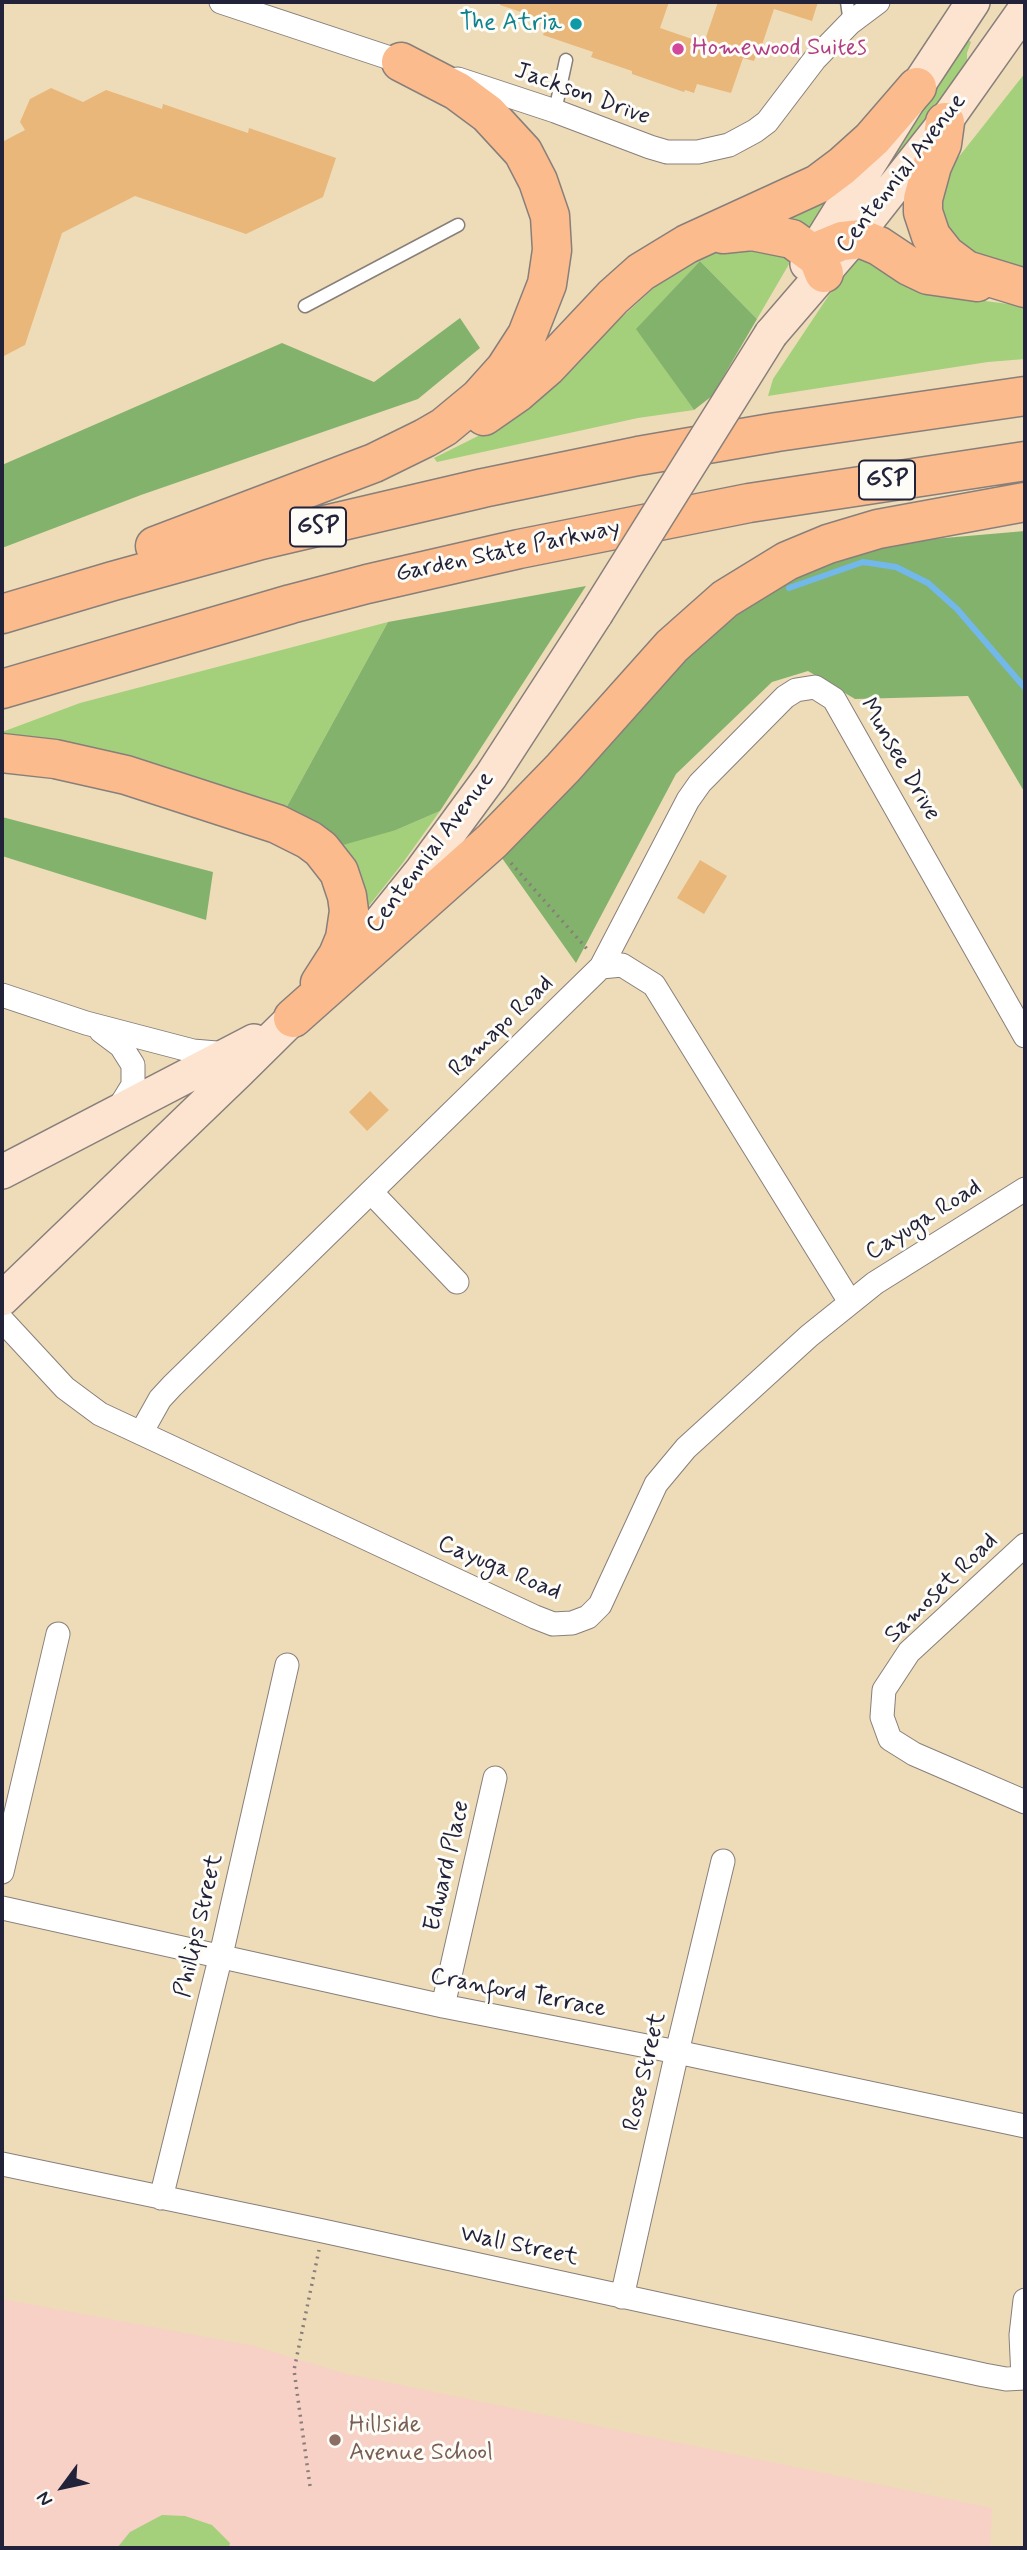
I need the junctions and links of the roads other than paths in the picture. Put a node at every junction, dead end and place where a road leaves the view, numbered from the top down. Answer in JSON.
{"nodes":[{"id":1,"x":221,"y":2,"type":"edge"},
{"id":2,"x":878,"y":2,"type":"edge"},
{"id":3,"x":973,"y":2,"type":"edge"},
{"id":4,"x":1025,"y":9,"type":"edge"},
{"id":5,"x":848,"y":12,"type":"edge"},
{"id":6,"x":1025,"y":41,"type":"edge"},
{"id":7,"x":989,"y":57,"type":"junction"},
{"id":8,"x":566,"y":60,"type":"dead end"},
{"id":9,"x":401,"y":62,"type":"junction"},
{"id":10,"x":917,"y":87,"type":"junction"},
{"id":11,"x":555,"y":111,"type":"junction"},
{"id":12,"x":945,"y":122,"type":"junction"},
{"id":13,"x":458,"y":225,"type":"dead end"},
{"id":14,"x":852,"y":240,"type":"junction"},
{"id":15,"x":687,"y":244,"type":"junction"},
{"id":16,"x":819,"y":263,"type":"junction"},
{"id":17,"x":1025,"y":288,"type":"edge"},
{"id":18,"x":305,"y":306,"type":"dead end"},
{"id":19,"x":1025,"y":396,"type":"edge"},
{"id":20,"x":1025,"y":461,"type":"edge"},
{"id":21,"x":374,"y":463,"type":"junction"},
{"id":22,"x":1025,"y":502,"type":"edge"},
{"id":23,"x":2,"y":604,"type":"edge"},
{"id":24,"x":2,"y":614,"type":"edge"},
{"id":25,"x":2,"y":689,"type":"edge"},
{"id":26,"x":2,"y":753,"type":"edge"},
{"id":27,"x":601,"y":967,"type":"junction"},
{"id":28,"x":2,"y":995,"type":"edge"},
{"id":29,"x":293,"y":1018,"type":"junction"},
{"id":30,"x":86,"y":1023,"type":"junction"},
{"id":31,"x":1025,"y":1036,"type":"edge"},
{"id":32,"x":232,"y":1054,"type":"junction"},
{"id":33,"x":114,"y":1115,"type":"junction"},
{"id":34,"x":2,"y":1172,"type":"edge"},
{"id":35,"x":1025,"y":1189,"type":"edge"},
{"id":36,"x":371,"y":1192,"type":"junction"},
{"id":37,"x":457,"y":1282,"type":"dead end"},
{"id":38,"x":2,"y":1299,"type":"edge"},
{"id":39,"x":850,"y":1302,"type":"junction"},
{"id":40,"x":2,"y":1320,"type":"edge"},
{"id":41,"x":141,"y":1433,"type":"junction"},
{"id":42,"x":1025,"y":1545,"type":"edge"},
{"id":43,"x":58,"y":1634,"type":"dead end"},
{"id":44,"x":287,"y":1665,"type":"dead end"},
{"id":45,"x":495,"y":1778,"type":"dead end"},
{"id":46,"x":1025,"y":1802,"type":"edge"},
{"id":47,"x":723,"y":1861,"type":"dead end"},
{"id":48,"x":2,"y":1872,"type":"edge"},
{"id":49,"x":2,"y":1908,"type":"edge"},
{"id":50,"x":221,"y":1955,"type":"junction"},
{"id":51,"x":443,"y":2006,"type":"junction"},
{"id":52,"x":677,"y":2052,"type":"junction"},
{"id":53,"x":1025,"y":2126,"type":"edge"},
{"id":54,"x":2,"y":2164,"type":"edge"},
{"id":55,"x":161,"y":2198,"type":"junction"},
{"id":56,"x":622,"y":2297,"type":"junction"},
{"id":57,"x":1025,"y":2300,"type":"edge"},
{"id":58,"x":1024,"y":2378,"type":"edge"}],
"edges":[{"from":1,"to":9,"type":"street","name":"Jackson Drive"},
{"from":2,"to":5,"type":"street","name":"Jackson Drive"},
{"from":3,"to":10,"type":"main road","name":"Centennial Avenue"},
{"from":4,"to":7,"type":"main road","name":"Centennial Avenue"},
{"from":5,"to":11,"type":"street","name":"Jackson Drive"},
{"from":6,"to":7,"type":"main road"},
{"from":7,"to":12,"type":"main road","name":"Centennial Avenue"},
{"from":8,"to":11,"type":"lane"},
{"from":9,"to":11,"type":"street","name":"Jackson Drive"},
{"from":9,"to":21,"type":"highway"},
{"from":10,"to":15,"type":"highway"},
{"from":10,"to":16,"type":"main road","name":"Centennial Avenue"},
{"from":12,"to":14,"type":"main road","name":"Centennial Avenue"},
{"from":12,"to":17,"type":"highway"},
{"from":13,"to":18,"type":"lane"},
{"from":14,"to":16,"type":"highway"},
{"from":14,"to":17,"type":"highway"},
{"from":15,"to":16,"type":"highway"},
{"from":15,"to":21,"type":"highway"},
{"from":16,"to":29,"type":"main road","name":"Centennial Avenue","bridge":true},
{"from":19,"to":24,"type":"highway","number":"GSP"},
{"from":20,"to":25,"type":"highway","name":"Garden State Parkway","number":"GSP"},
{"from":21,"to":23,"type":"highway"},
{"from":22,"to":29,"type":"highway"},
{"from":26,"to":29,"type":"highway"},
{"from":27,"to":31,"type":"street","name":"Munsee Drive"},
{"from":27,"to":36,"type":"street","name":"Ramapo Road"},
{"from":27,"to":39,"type":"street"},
{"from":28,"to":30,"type":"street"},
{"from":29,"to":32,"type":"main road"},
{"from":29,"to":38,"type":"main road","name":"Centennial Avenue"},
{"from":30,"to":32,"type":"street"},
{"from":30,"to":33,"type":"street"},
{"from":32,"to":33,"type":"main road"},
{"from":33,"to":34,"type":"main road"},
{"from":35,"to":39,"type":"street","name":"Cayuga Road"},
{"from":36,"to":37,"type":"street"},
{"from":36,"to":41,"type":"street","name":"Ramapo Road"},
{"from":39,"to":41,"type":"street","name":"Cayuga Road"},
{"from":40,"to":41,"type":"street","name":"Cayuga Road"},
{"from":42,"to":46,"type":"street","name":"Samoset Road"},
{"from":43,"to":48,"type":"street"},
{"from":44,"to":50,"type":"street","name":"Phillips Street"},
{"from":45,"to":51,"type":"street","name":"Edward Place"},
{"from":47,"to":52,"type":"street","name":"Rose Street"},
{"from":49,"to":50,"type":"street","name":"Cranford Terrace"},
{"from":50,"to":51,"type":"street","name":"Cranford Terrace"},
{"from":50,"to":55,"type":"street","name":"Phillips Street"},
{"from":51,"to":52,"type":"street","name":"Cranford Terrace"},
{"from":52,"to":53,"type":"street","name":"Cranford Terrace"},
{"from":52,"to":56,"type":"street","name":"Rose Street"},
{"from":54,"to":55,"type":"street","name":"Wall Street"},
{"from":55,"to":56,"type":"street","name":"Wall Street"},
{"from":56,"to":58,"type":"street","name":"Wall Street"},
{"from":57,"to":58,"type":"street"}]}
